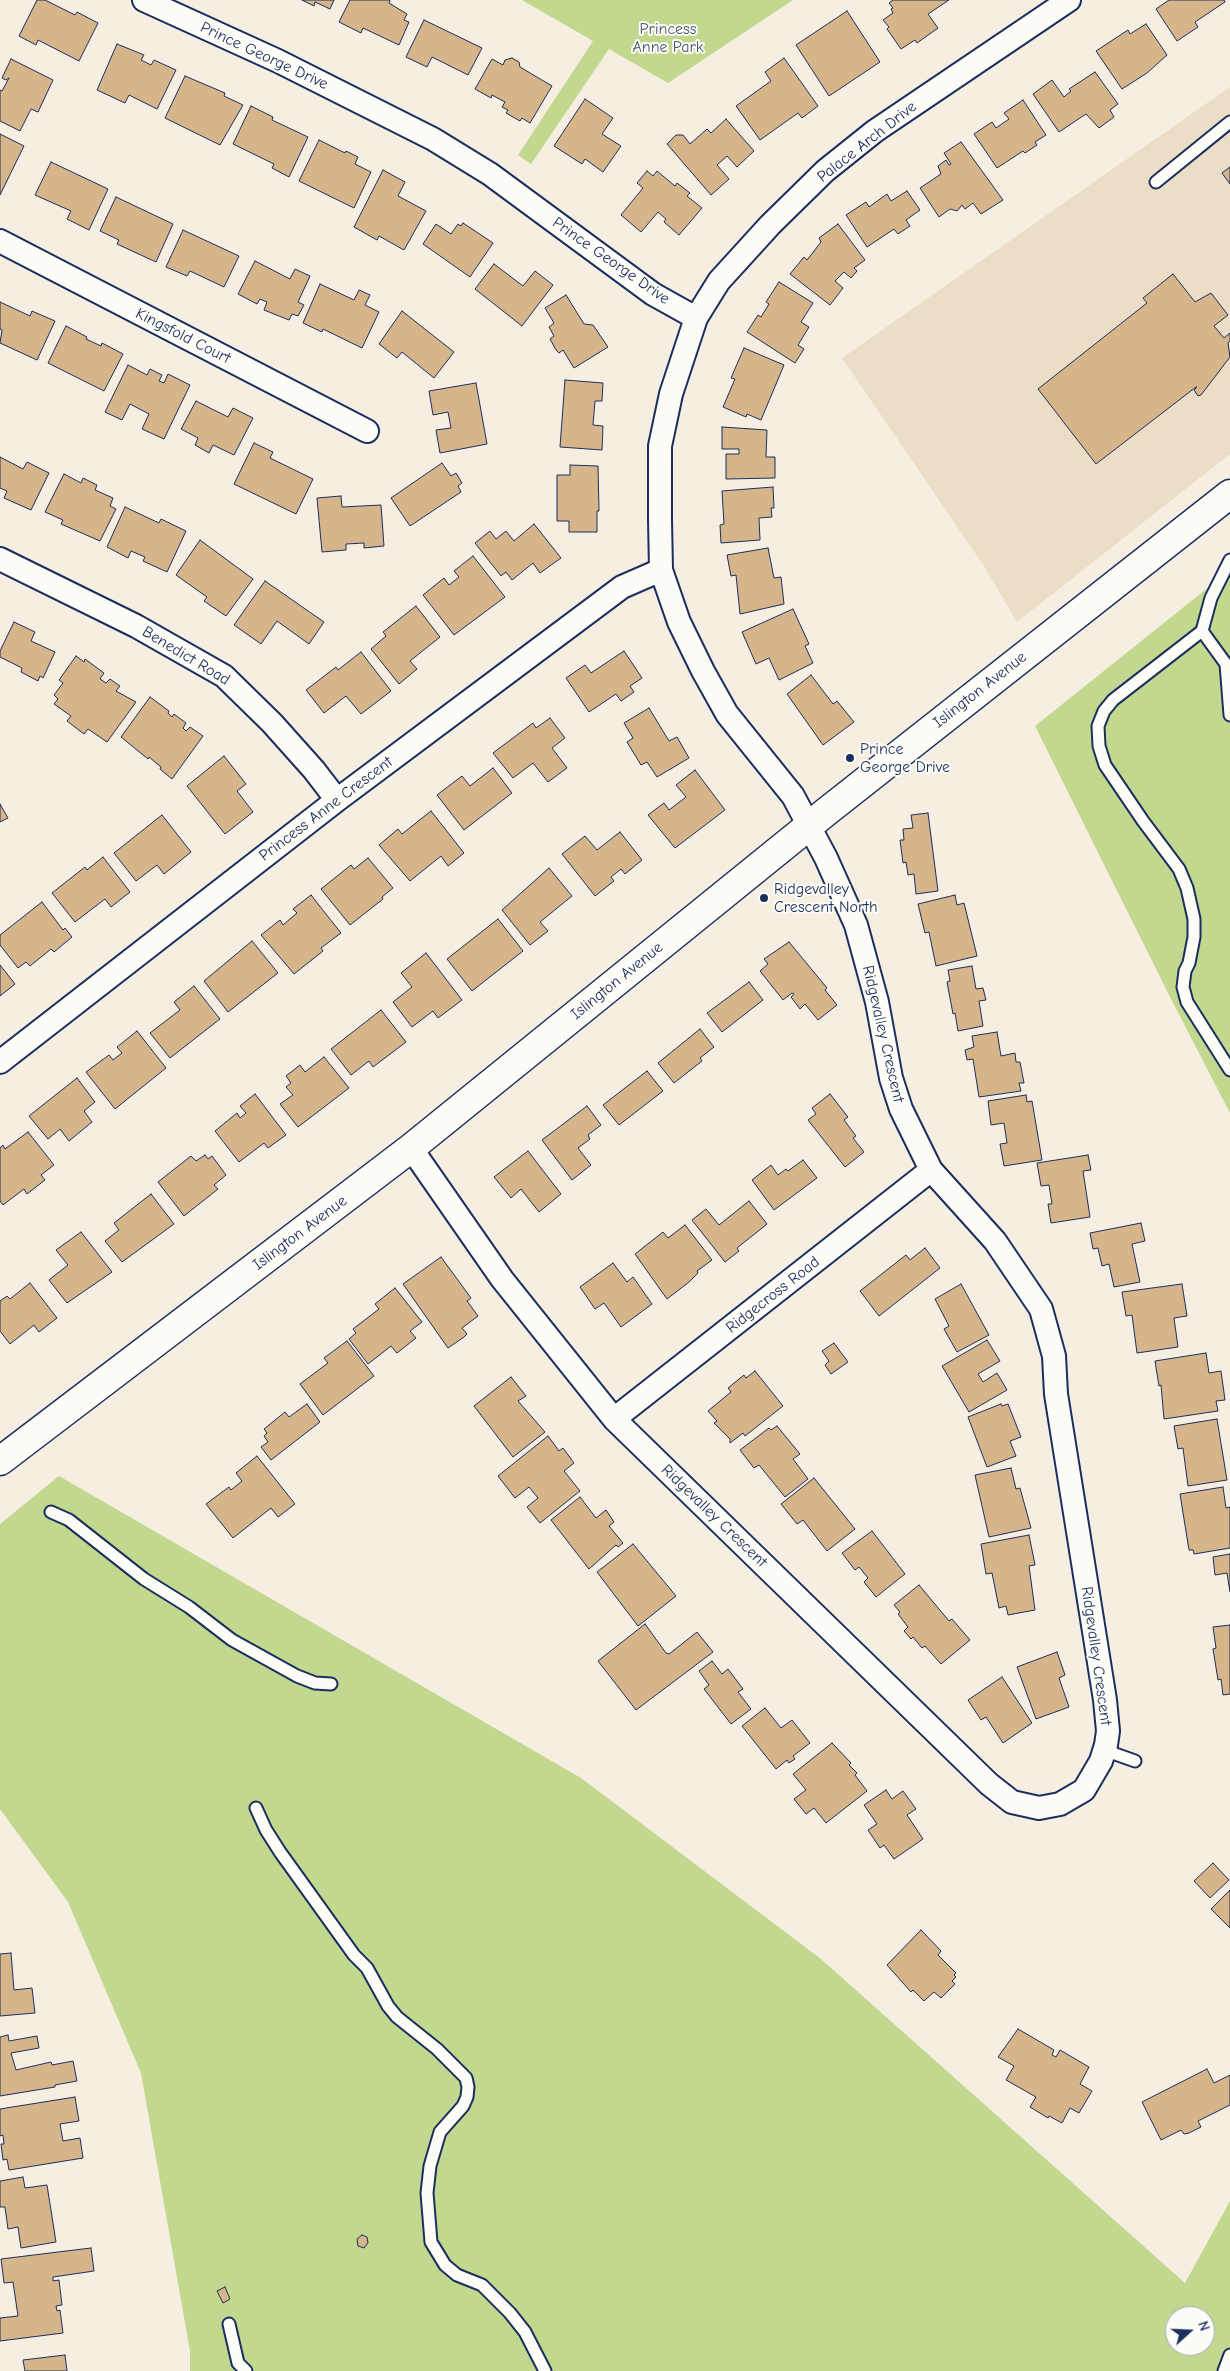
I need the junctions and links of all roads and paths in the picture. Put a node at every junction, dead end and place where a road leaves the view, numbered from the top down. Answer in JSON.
{"nodes":[{"id":1,"x":144,"y":0,"type":"edge"},
{"id":2,"x":1069,"y":0,"type":"edge"},
{"id":3,"x":1230,"y":122,"type":"edge"},
{"id":4,"x":1156,"y":182,"type":"dead end"},
{"id":5,"x":0,"y":241,"type":"edge"},
{"id":6,"x":696,"y":318,"type":"junction"},
{"id":7,"x":367,"y":431,"type":"dead end"},
{"id":8,"x":1230,"y":494,"type":"edge"},
{"id":9,"x":0,"y":559,"type":"edge"},
{"id":10,"x":1230,"y":560,"type":"edge"},
{"id":11,"x":661,"y":570,"type":"junction"},
{"id":12,"x":1202,"y":630,"type":"junction"},
{"id":13,"x":1230,"y":715,"type":"edge"},
{"id":14,"x":337,"y":800,"type":"junction"},
{"id":15,"x":809,"y":826,"type":"junction"},
{"id":16,"x":0,"y":1062,"type":"edge"},
{"id":17,"x":1230,"y":1070,"type":"edge"},
{"id":18,"x":412,"y":1148,"type":"junction"},
{"id":19,"x":931,"y":1170,"type":"junction"},
{"id":20,"x":614,"y":1419,"type":"junction"},
{"id":21,"x":0,"y":1461,"type":"edge"},
{"id":22,"x":51,"y":1512,"type":"dead end"},
{"id":23,"x":331,"y":1684,"type":"dead end"},
{"id":24,"x":1104,"y":1750,"type":"junction"},
{"id":25,"x":1135,"y":1761,"type":"dead end"},
{"id":26,"x":256,"y":1808,"type":"dead end"},
{"id":27,"x":229,"y":2324,"type":"dead end"},
{"id":28,"x":1230,"y":2355,"type":"edge"},
{"id":29,"x":246,"y":2371,"type":"edge"},
{"id":30,"x":545,"y":2371,"type":"edge"},
{"id":31,"x":1224,"y":2371,"type":"edge"}],
"edges":[{"from":1,"to":6,"type":"street","name":"Prince George Drive"},
{"from":2,"to":6,"type":"street","name":"Palace Arch Drive"},
{"from":3,"to":4,"type":"lane"},
{"from":5,"to":7,"type":"street","name":"Kingsfold Court"},
{"from":6,"to":11,"type":"street"},
{"from":8,"to":15,"type":"main road","name":"Islington Avenue"},
{"from":9,"to":14,"type":"street","name":"Benedict Road"},
{"from":10,"to":12,"type":"lane"},
{"from":11,"to":14,"type":"street","name":"Princess Anne Crescent"},
{"from":11,"to":15,"type":"street"},
{"from":12,"to":13,"type":"lane"},
{"from":12,"to":17,"type":"lane"},
{"from":14,"to":16,"type":"street","name":"Princess Anne Crescent"},
{"from":15,"to":18,"type":"main road","name":"Islington Avenue"},
{"from":15,"to":19,"type":"street","name":"Ridgevalley Crescent"},
{"from":18,"to":20,"type":"street","name":"Ridgevalley Crescent"},
{"from":18,"to":21,"type":"main road","name":"Islington Avenue"},
{"from":19,"to":20,"type":"street","name":"Ridgecross Road"},
{"from":19,"to":24,"type":"street","name":"Ridgevalley Crescent"},
{"from":20,"to":24,"type":"street","name":"Ridgevalley Crescent"},
{"from":22,"to":23,"type":"lane"},
{"from":24,"to":25,"type":"lane"},
{"from":26,"to":30,"type":"lane"},
{"from":27,"to":29,"type":"lane"},
{"from":28,"to":31,"type":"lane"}]}
